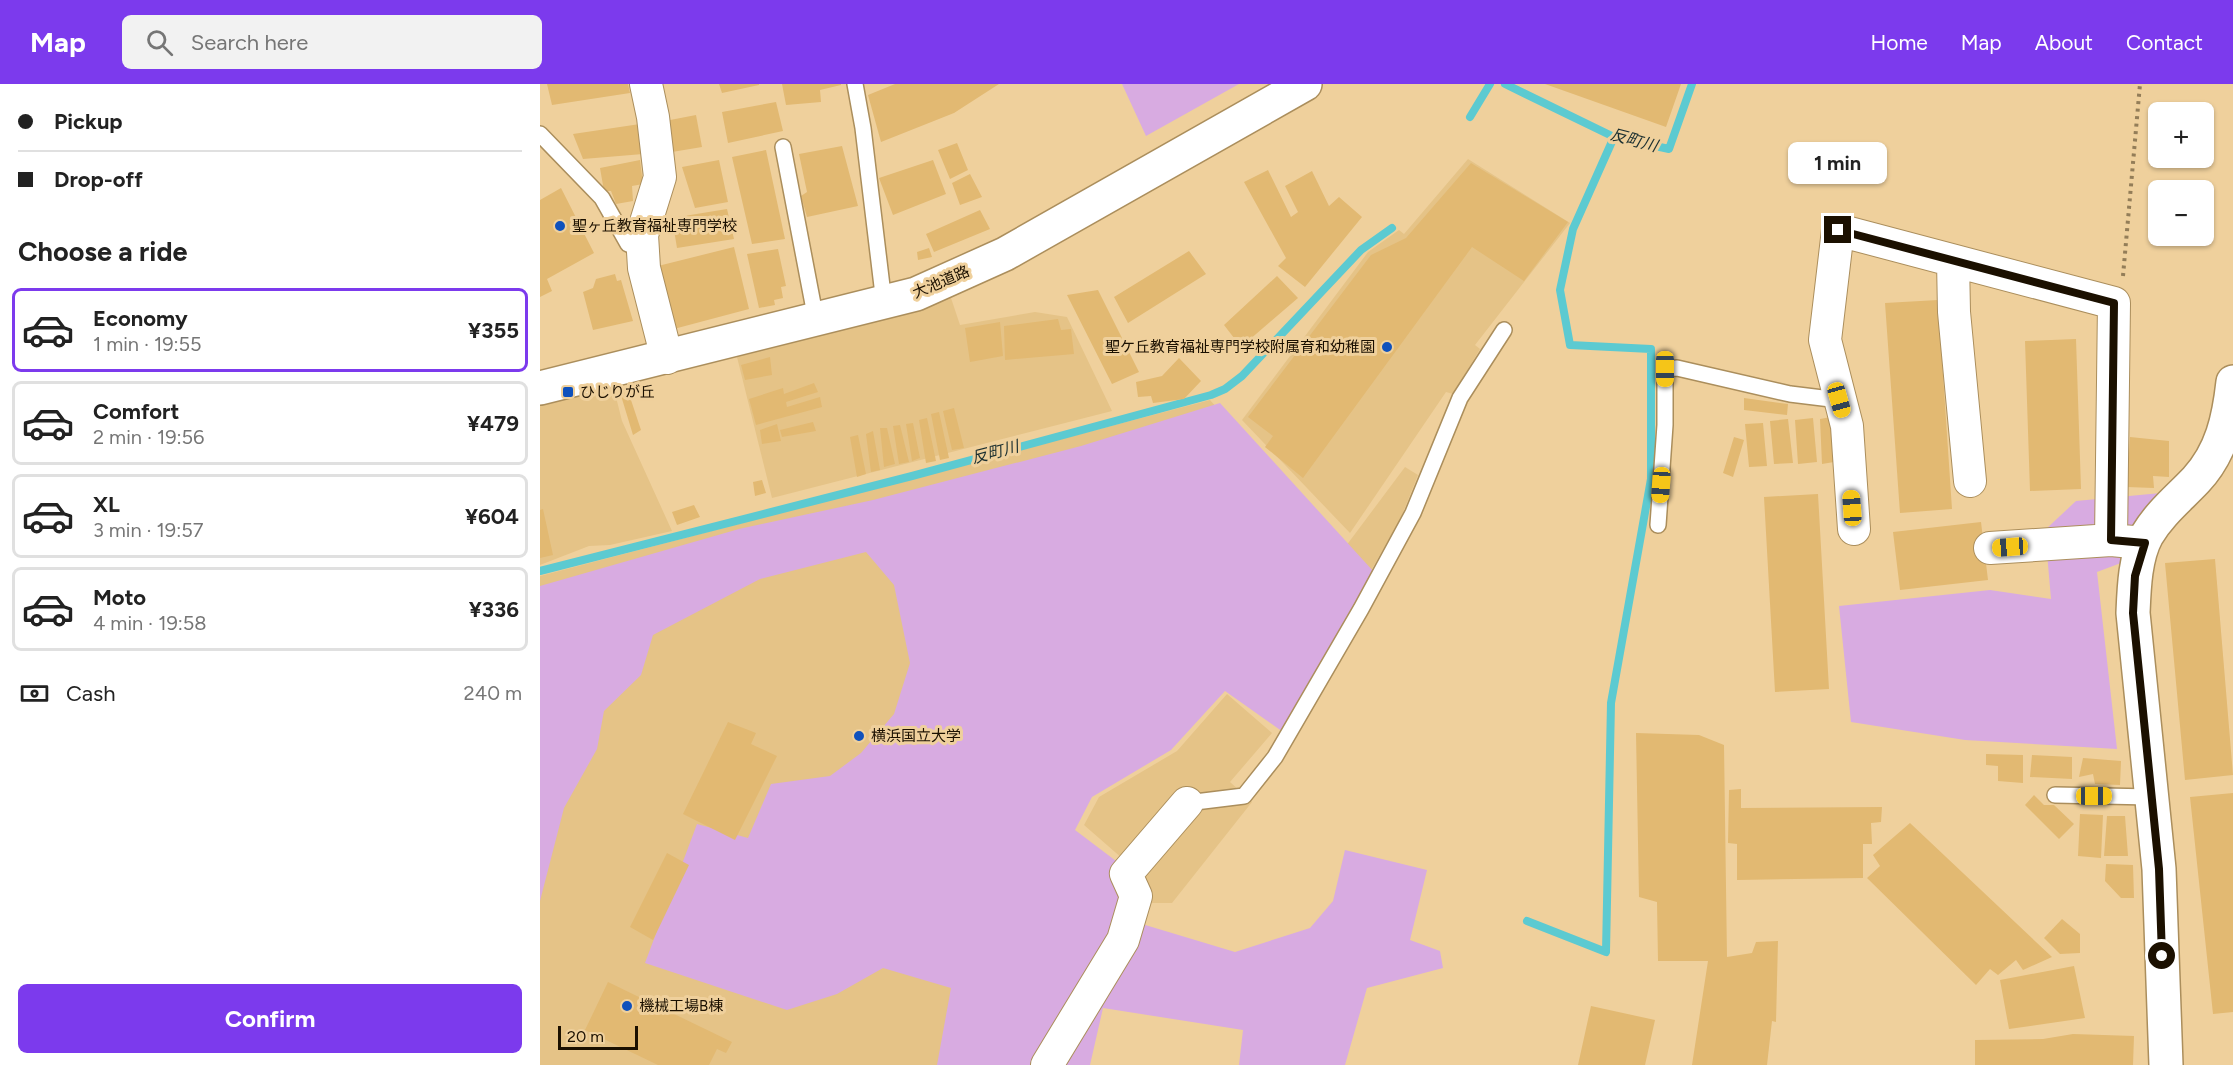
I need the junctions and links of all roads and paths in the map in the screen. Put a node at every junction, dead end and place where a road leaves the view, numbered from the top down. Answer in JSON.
{"nodes":[{"id":1,"x":646,"y":84,"type":"edge"},
{"id":2,"x":855,"y":84,"type":"edge"},
{"id":3,"x":2140,"y":84,"type":"edge"},
{"id":4,"x":1302,"y":85,"type":"edge"},
{"id":5,"x":540,"y":134,"type":"edge"},
{"id":6,"x":783,"y":147,"type":"dead end"},
{"id":7,"x":643,"y":248,"type":"junction"},
{"id":8,"x":1953,"y":261,"type":"junction"},
{"id":9,"x":884,"y":303,"type":"junction"},
{"id":10,"x":2114,"y":306,"type":"junction"},
{"id":11,"x":816,"y":320,"type":"junction"},
{"id":12,"x":1504,"y":330,"type":"dead end"},
{"id":13,"x":667,"y":358,"type":"junction"},
{"id":14,"x":540,"y":388,"type":"edge"},
{"id":15,"x":1839,"y":400,"type":"junction"},
{"id":16,"x":2232,"y":401,"type":"edge"},
{"id":17,"x":2225,"y":452,"type":"edge"},
{"id":18,"x":1970,"y":481,"type":"dead end"},
{"id":19,"x":1658,"y":525,"type":"dead end"},
{"id":20,"x":1854,"y":529,"type":"dead end"},
{"id":21,"x":2111,"y":540,"type":"junction"},
{"id":22,"x":2145,"y":543,"type":"junction"},
{"id":23,"x":1990,"y":548,"type":"dead end"},
{"id":24,"x":2055,"y":795,"type":"dead end"},
{"id":25,"x":2151,"y":796,"type":"junction"},
{"id":26,"x":1187,"y":803,"type":"joint"},
{"id":27,"x":1047,"y":1065,"type":"edge"},
{"id":28,"x":2166,"y":1065,"type":"edge"}],
"edges":[{"from":1,"to":7,"type":"street"},
{"from":2,"to":9,"type":"lane"},
{"from":3,"to":10,"type":"path"},
{"from":4,"to":9,"type":"street","name":"大池道路"},
{"from":5,"to":7,"type":"lane"},
{"from":6,"to":11,"type":"lane"},
{"from":7,"to":13,"type":"street"},
{"from":8,"to":10,"type":"street"},
{"from":8,"to":15,"type":"street"},
{"from":8,"to":18,"type":"street"},
{"from":9,"to":11,"type":"street","name":"大池道路"},
{"from":10,"to":21,"type":"street"},
{"from":11,"to":13,"type":"street","name":"大池道路"},
{"from":12,"to":26,"type":"lane"},
{"from":13,"to":14,"type":"street","name":"大池道路"},
{"from":15,"to":19,"type":"lane"},
{"from":15,"to":20,"type":"street"},
{"from":16,"to":17,"type":"street"},
{"from":17,"to":22,"type":"street"},
{"from":21,"to":22,"type":"street"},
{"from":21,"to":23,"type":"street"},
{"from":22,"to":25,"type":"street"},
{"from":24,"to":25,"type":"lane"},
{"from":25,"to":28,"type":"street"},
{"from":26,"to":27,"type":"street"}]}
